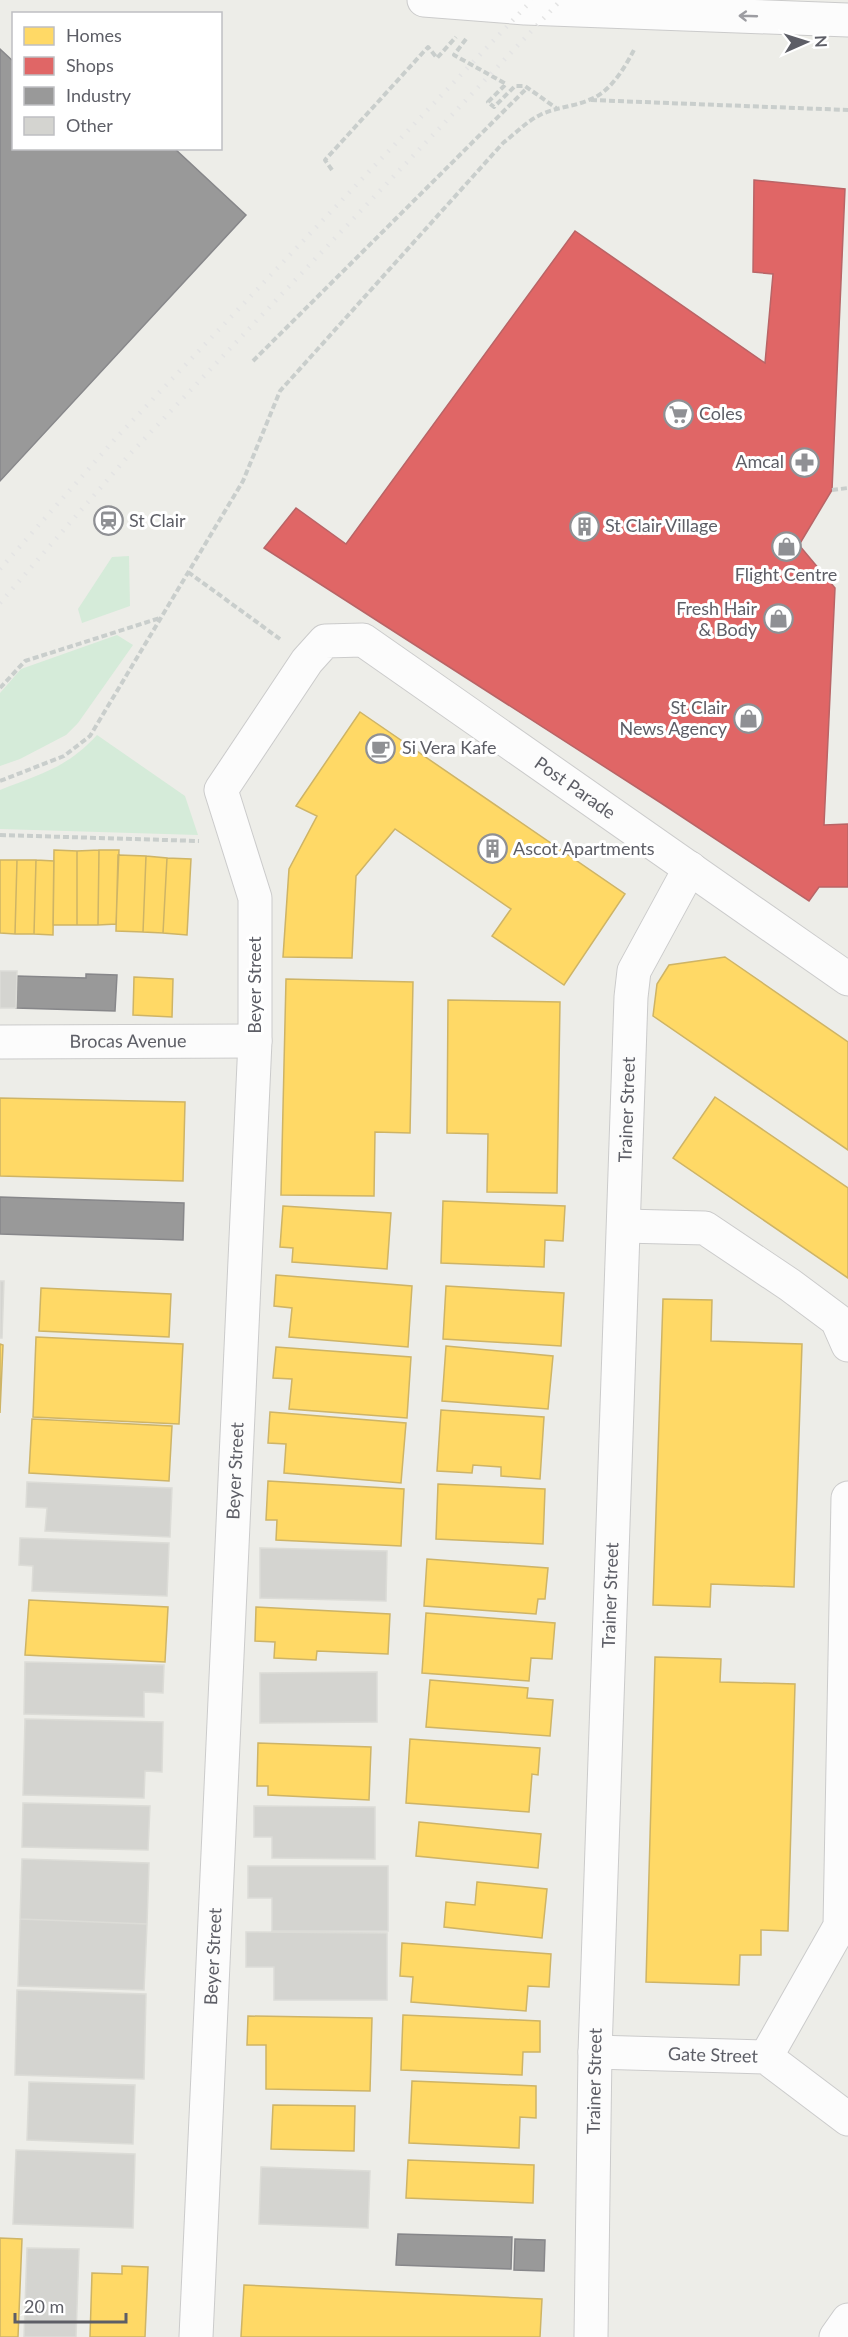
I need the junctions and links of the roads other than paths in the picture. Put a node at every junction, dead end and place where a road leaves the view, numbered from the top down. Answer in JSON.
{"nodes":[{"id":1,"x":424,"y":0,"type":"edge"},
{"id":2,"x":848,"y":20,"type":"edge"},
{"id":3,"x":325,"y":641,"type":"joint"},
{"id":4,"x":690,"y":868,"type":"junction"},
{"id":5,"x":848,"y":979,"type":"edge"},
{"id":6,"x":255,"y":1041,"type":"junction"},
{"id":7,"x":0,"y":1042,"type":"edge"},
{"id":8,"x":624,"y":1226,"type":"junction"},
{"id":9,"x":848,"y":1345,"type":"edge"},
{"id":10,"x":848,"y":1498,"type":"edge"},
{"id":11,"x":595,"y":2052,"type":"junction"},
{"id":12,"x":766,"y":2057,"type":"junction"},
{"id":13,"x":848,"y":2119,"type":"edge"},
{"id":14,"x":848,"y":2320,"type":"edge"},
{"id":15,"x":196,"y":2337,"type":"edge"},
{"id":16,"x":591,"y":2337,"type":"edge"},
{"id":17,"x":836,"y":2337,"type":"edge"}],
"edges":[{"from":2,"to":1,"type":"street","one_way":true},
{"from":3,"to":4,"type":"street","name":"Post Parade"},
{"from":3,"to":6,"type":"street","name":"Beyer Street"},
{"from":4,"to":5,"type":"street","name":"Post Parade"},
{"from":4,"to":8,"type":"street","name":"Trainer Street"},
{"from":6,"to":7,"type":"street","name":"Brocas Avenue"},
{"from":6,"to":15,"type":"street","name":"Beyer Street"},
{"from":8,"to":9,"type":"street"},
{"from":8,"to":11,"type":"street","name":"Trainer Street"},
{"from":10,"to":12,"type":"street"},
{"from":11,"to":12,"type":"street","name":"Gate Street"},
{"from":11,"to":16,"type":"street","name":"Trainer Street"},
{"from":12,"to":13,"type":"street","name":"Gate Street"},
{"from":14,"to":17,"type":"street"}]}
